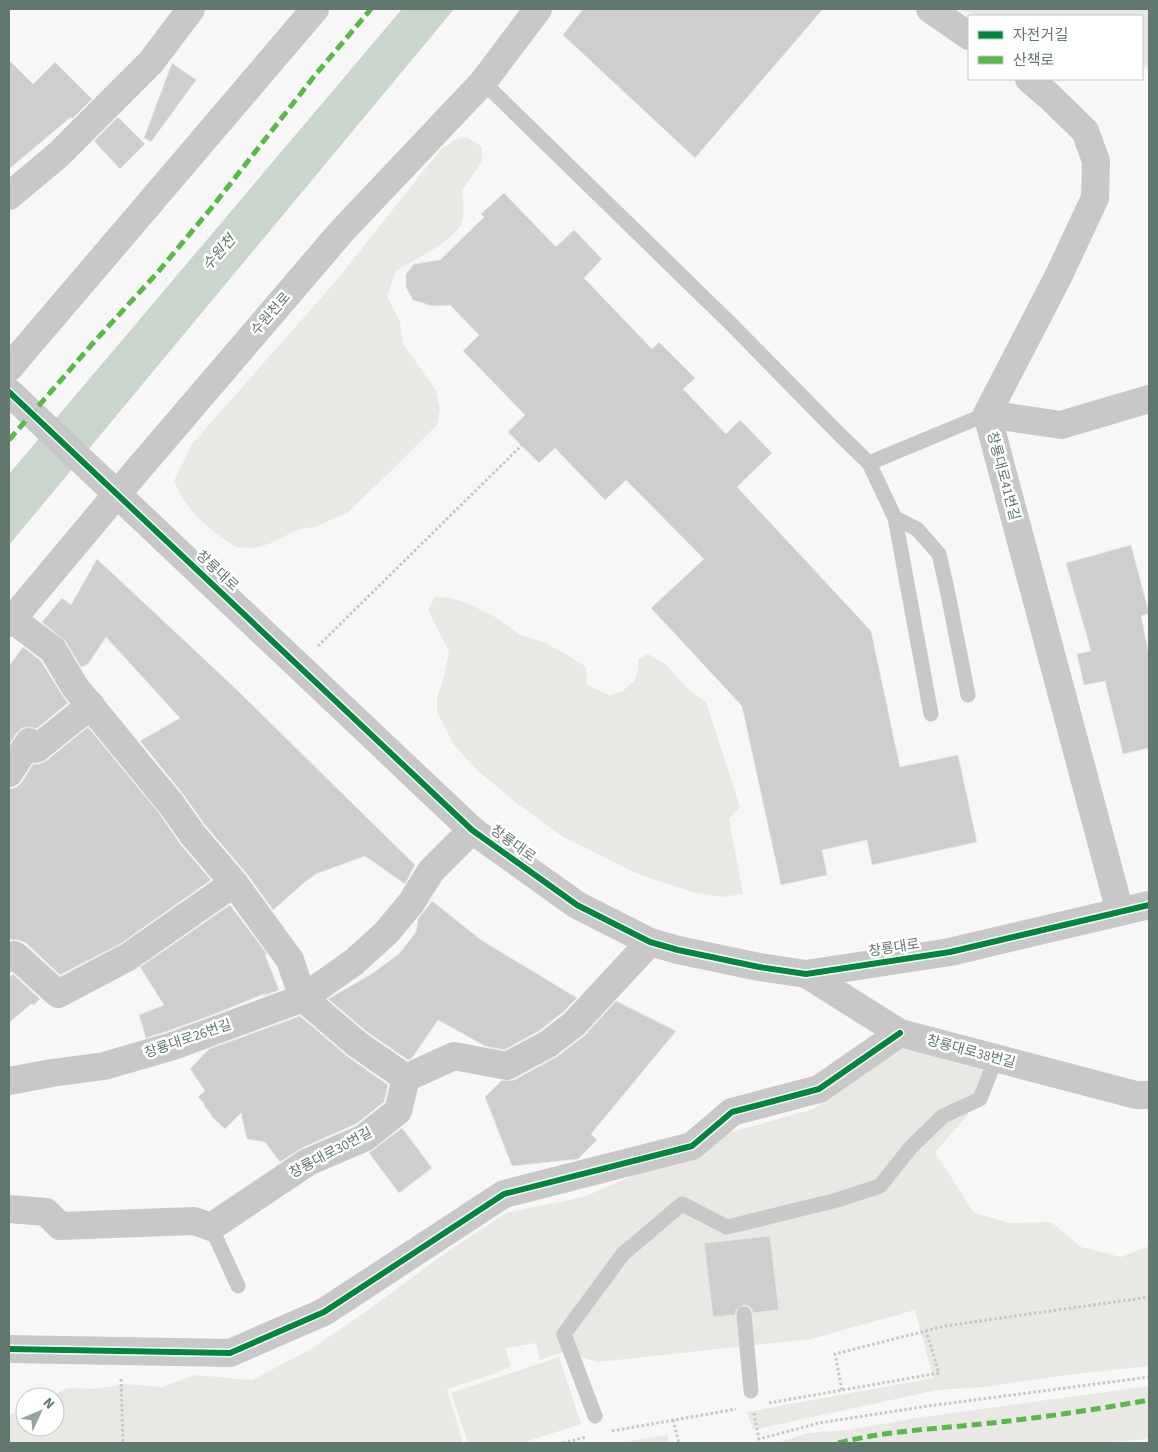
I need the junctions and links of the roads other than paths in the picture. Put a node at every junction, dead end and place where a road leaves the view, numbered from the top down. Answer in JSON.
{"nodes":[{"id":1,"x":191,"y":9,"type":"edge"},
{"id":2,"x":315,"y":9,"type":"edge"},
{"id":3,"x":538,"y":9,"type":"edge"},
{"id":4,"x":930,"y":9,"type":"edge"},
{"id":5,"x":968,"y":35,"type":"edge"},
{"id":6,"x":1030,"y":80,"type":"edge"},
{"id":7,"x":483,"y":82,"type":"junction"},
{"id":8,"x":9,"y":196,"type":"edge"},
{"id":9,"x":9,"y":368,"type":"edge"},
{"id":10,"x":9,"y":392,"type":"edge"},
{"id":11,"x":1149,"y":399,"type":"edge"},
{"id":12,"x":987,"y":414,"type":"junction"},
{"id":13,"x":869,"y":463,"type":"junction"},
{"id":14,"x":117,"y":494,"type":"junction"},
{"id":15,"x":895,"y":518,"type":"junction"},
{"id":16,"x":10,"y":621,"type":"edge"},
{"id":17,"x":968,"y":695,"type":"dead end"},
{"id":18,"x":91,"y":705,"type":"junction"},
{"id":19,"x":931,"y":714,"type":"dead end"},
{"id":20,"x":9,"y":773,"type":"edge"},
{"id":21,"x":472,"y":830,"type":"junction"},
{"id":22,"x":234,"y":883,"type":"junction"},
{"id":23,"x":1149,"y":905,"type":"edge"},
{"id":24,"x":1120,"y":912,"type":"junction"},
{"id":25,"x":650,"y":942,"type":"junction"},
{"id":26,"x":9,"y":958,"type":"edge"},
{"id":27,"x":806,"y":974,"type":"junction"},
{"id":28,"x":303,"y":998,"type":"junction"},
{"id":29,"x":900,"y":1033,"type":"junction"},
{"id":30,"x":996,"y":1058,"type":"junction"},
{"id":31,"x":406,"y":1078,"type":"junction"},
{"id":32,"x":9,"y":1081,"type":"edge"},
{"id":33,"x":1149,"y":1095,"type":"edge"},
{"id":34,"x":9,"y":1209,"type":"edge"},
{"id":35,"x":211,"y":1227,"type":"junction"},
{"id":36,"x":238,"y":1286,"type":"dead end"},
{"id":37,"x":744,"y":1314,"type":"dead end"},
{"id":38,"x":9,"y":1349,"type":"edge"},
{"id":39,"x":752,"y":1399,"type":"road end"},
{"id":40,"x":595,"y":1416,"type":"dead end"}],
"edges":[{"from":1,"to":8,"type":"street"},
{"from":2,"to":9,"type":"street"},
{"from":3,"to":7,"type":"street","name":"수원천로"},
{"from":4,"to":5,"type":"street"},
{"from":6,"to":12,"type":"street","name":"창룡대로41번길"},
{"from":7,"to":13,"type":"lane"},
{"from":7,"to":14,"type":"street","name":"수원천로"},
{"from":10,"to":14,"type":"street","name":"창룡대로"},
{"from":11,"to":12,"type":"street"},
{"from":12,"to":13,"type":"lane"},
{"from":12,"to":24,"type":"street","name":"창룡대로41번길"},
{"from":13,"to":15,"type":"lane"},
{"from":14,"to":16,"type":"street","name":"수원천로"},
{"from":14,"to":21,"type":"street","name":"창룡대로"},
{"from":15,"to":17,"type":"lane"},
{"from":15,"to":19,"type":"lane"},
{"from":16,"to":18,"type":"street"},
{"from":18,"to":20,"type":"street"},
{"from":18,"to":22,"type":"street"},
{"from":21,"to":25,"type":"street","name":"창룡대로"},
{"from":21,"to":28,"type":"street","name":"창룡대로26번길"},
{"from":22,"to":26,"type":"street"},
{"from":22,"to":28,"type":"street"},
{"from":23,"to":24,"type":"street","name":"창룡대로"},
{"from":24,"to":27,"type":"street","name":"창룡대로"},
{"from":25,"to":27,"type":"street","name":"창룡대로"},
{"from":25,"to":31,"type":"street"},
{"from":27,"to":29,"type":"street","name":"창룡대로38번길"},
{"from":28,"to":31,"type":"street"},
{"from":28,"to":32,"type":"street","name":"창룡대로26번길"},
{"from":29,"to":30,"type":"street","name":"창룡대로38번길"},
{"from":29,"to":38,"type":"street"},
{"from":30,"to":33,"type":"street","name":"창룡대로38번길"},
{"from":30,"to":40,"type":"lane"},
{"from":31,"to":35,"type":"street","name":"창룡대로30번길"},
{"from":34,"to":35,"type":"street"},
{"from":35,"to":36,"type":"lane"},
{"from":37,"to":39,"type":"lane"}]}
